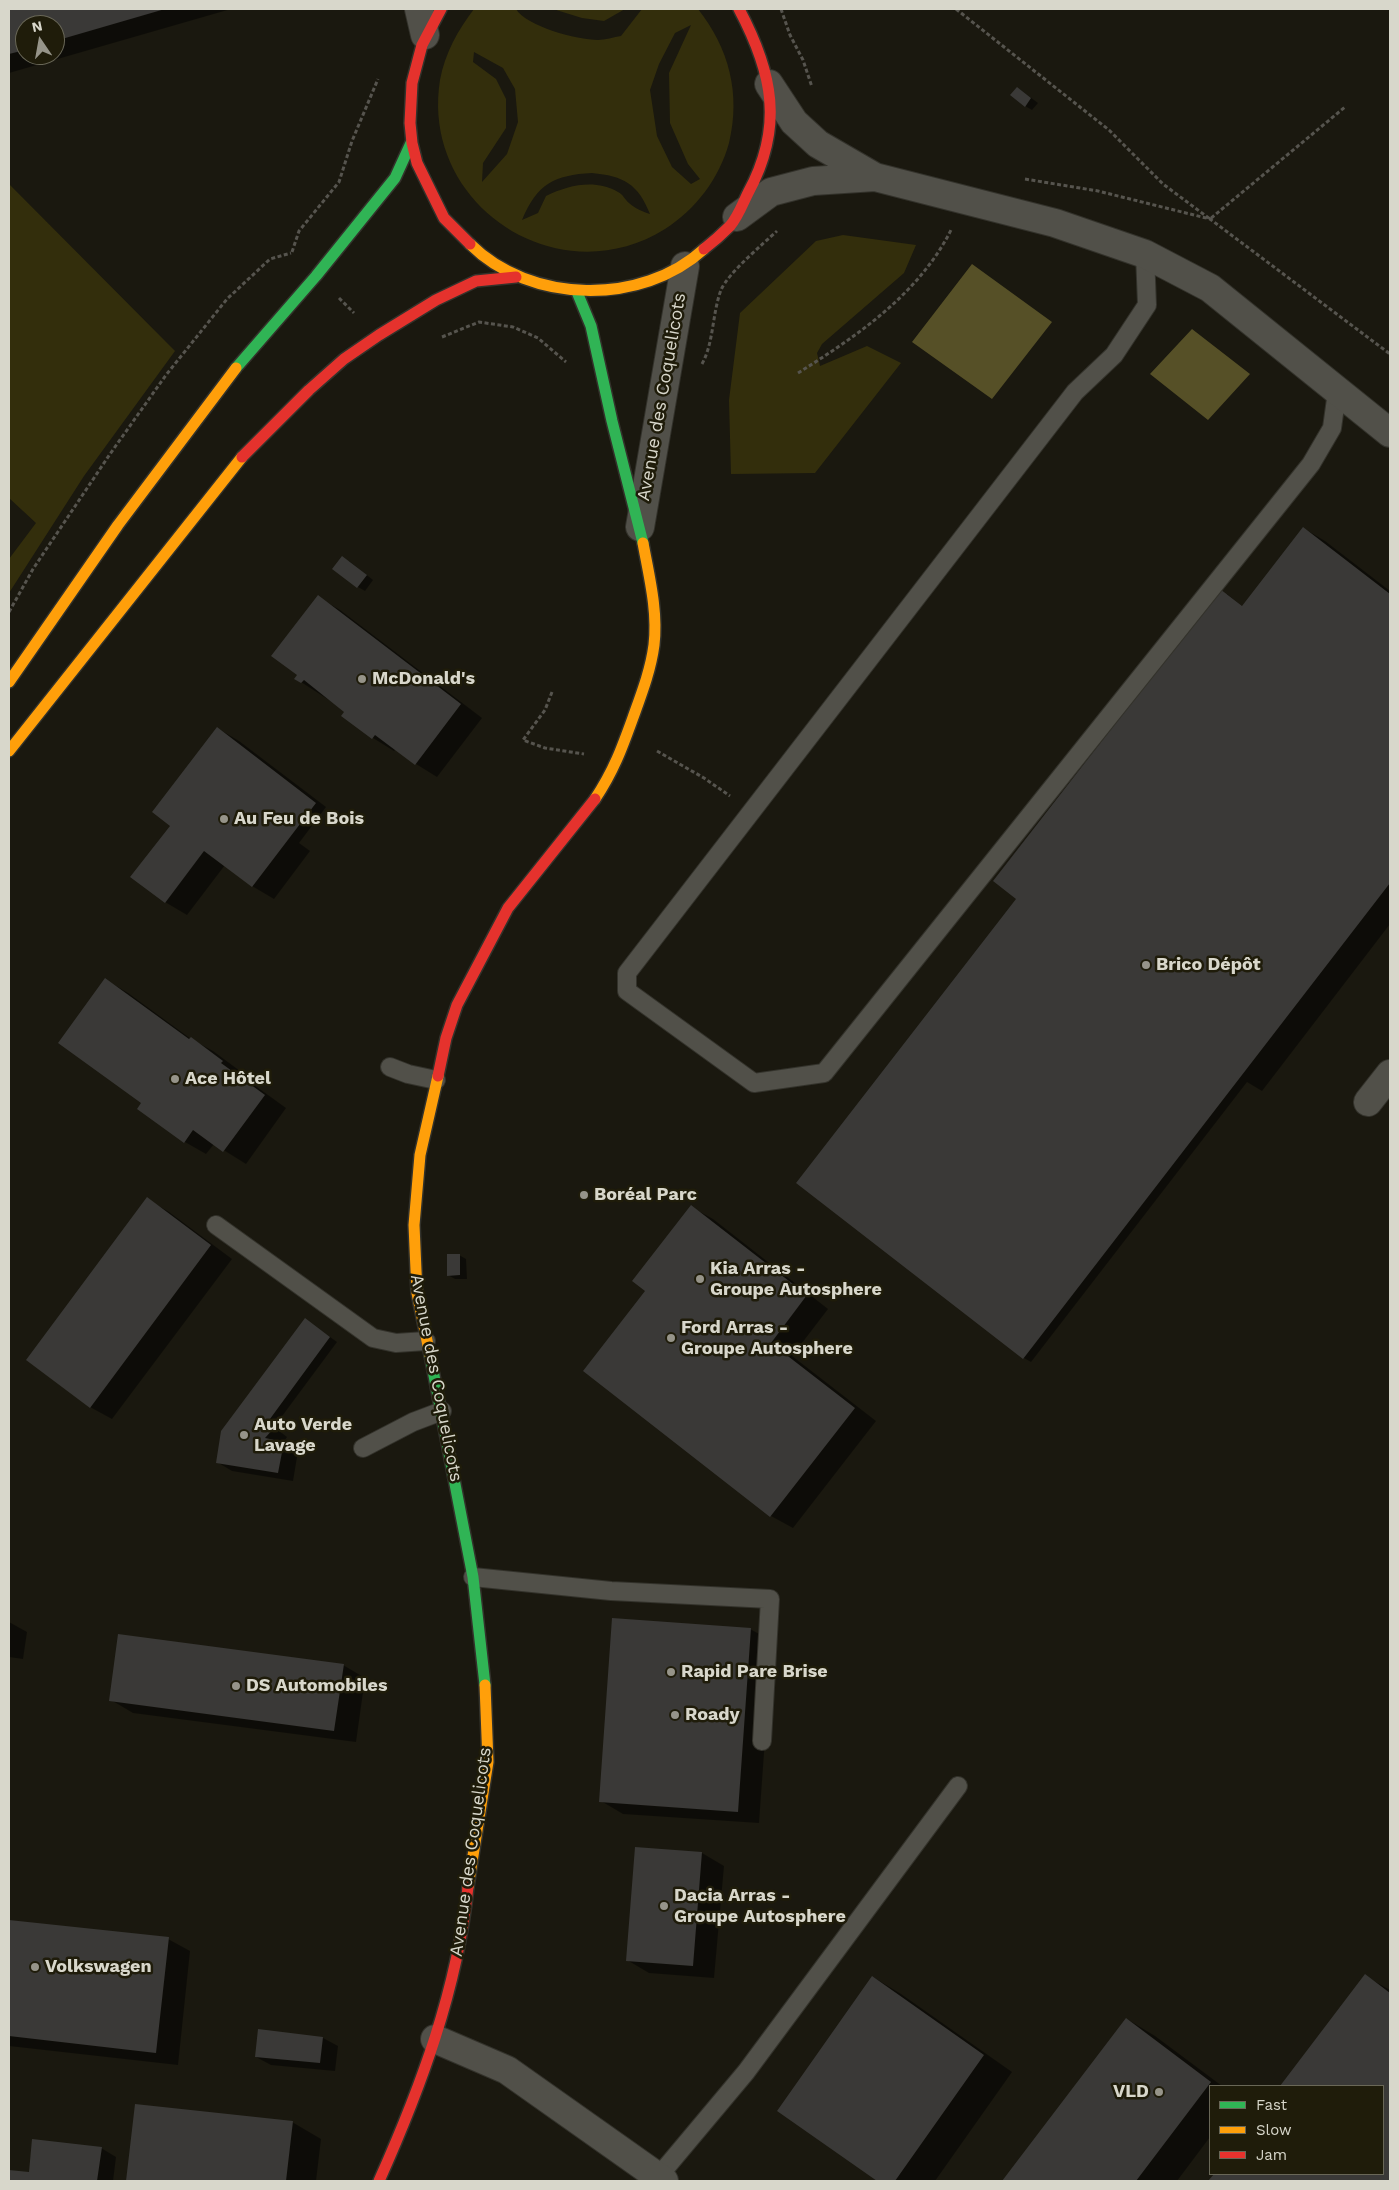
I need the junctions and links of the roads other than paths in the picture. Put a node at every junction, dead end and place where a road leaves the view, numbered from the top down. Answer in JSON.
{"nodes":[{"id":1,"x":419,"y":9,"type":"edge"},
{"id":2,"x":441,"y":9,"type":"edge"},
{"id":3,"x":739,"y":9,"type":"edge"},
{"id":4,"x":425,"y":35,"type":"junction"},
{"id":5,"x":769,"y":84,"type":"junction"},
{"id":6,"x":411,"y":143,"type":"junction"},
{"id":7,"x":875,"y":178,"type":"junction"},
{"id":8,"x":737,"y":217,"type":"junction"},
{"id":9,"x":1145,"y":254,"type":"junction"},
{"id":10,"x":684,"y":266,"type":"junction"},
{"id":11,"x":516,"y":277,"type":"junction"},
{"id":12,"x":577,"y":292,"type":"junction"},
{"id":13,"x":1338,"y":392,"type":"junction"},
{"id":14,"x":1390,"y":433,"type":"edge"},
{"id":15,"x":640,"y":528,"type":"junction"},
{"id":16,"x":9,"y":682,"type":"edge"},
{"id":17,"x":9,"y":751,"type":"edge"},
{"id":18,"x":390,"y":1067,"type":"dead end"},
{"id":19,"x":1390,"y":1074,"type":"edge"},
{"id":20,"x":436,"y":1080,"type":"junction"},
{"id":21,"x":1368,"y":1102,"type":"dead end"},
{"id":22,"x":216,"y":1225,"type":"dead end"},
{"id":23,"x":426,"y":1341,"type":"junction"},
{"id":24,"x":442,"y":1411,"type":"junction"},
{"id":25,"x":363,"y":1448,"type":"dead end"},
{"id":26,"x":473,"y":1577,"type":"junction"},
{"id":27,"x":762,"y":1741,"type":"dead end"},
{"id":28,"x":958,"y":1786,"type":"dead end"},
{"id":29,"x":435,"y":2039,"type":"junction"},
{"id":30,"x":661,"y":2179,"type":"edge"},
{"id":31,"x":379,"y":2181,"type":"edge"}],
"edges":[{"from":1,"to":4,"type":"street"},
{"from":2,"to":4,"type":"main road"},
{"from":3,"to":5,"type":"main road"},
{"from":4,"to":6,"type":"main road"},
{"from":5,"to":7,"type":"street"},
{"from":5,"to":8,"type":"main road"},
{"from":6,"to":11,"type":"main road"},
{"from":6,"to":16,"type":"main road"},
{"from":7,"to":8,"type":"street"},
{"from":7,"to":9,"type":"street"},
{"from":8,"to":10,"type":"main road"},
{"from":9,"to":13,"type":"street"},
{"from":9,"to":13,"type":"lane"},
{"from":10,"to":12,"type":"main road"},
{"from":10,"to":15,"type":"street","name":"Avenue des Coquelicots"},
{"from":11,"to":12,"type":"main road"},
{"from":11,"to":17,"type":"main road"},
{"from":12,"to":15,"type":"main road","name":"Avenue des Coquelicots"},
{"from":13,"to":14,"type":"street"},
{"from":15,"to":20,"type":"main road","name":"Avenue des Coquelicots"},
{"from":18,"to":20,"type":"lane"},
{"from":19,"to":21,"type":"street"},
{"from":20,"to":23,"type":"main road","name":"Avenue des Coquelicots"},
{"from":22,"to":23,"type":"lane"},
{"from":23,"to":24,"type":"main road","name":"Avenue des Coquelicots"},
{"from":24,"to":25,"type":"lane"},
{"from":24,"to":26,"type":"main road","name":"Avenue des Coquelicots"},
{"from":26,"to":27,"type":"lane"},
{"from":26,"to":29,"type":"main road","name":"Avenue des Coquelicots"},
{"from":28,"to":30,"type":"lane"},
{"from":29,"to":30,"type":"street"},
{"from":29,"to":31,"type":"main road","name":"Avenue des Coquelicots"}]}
